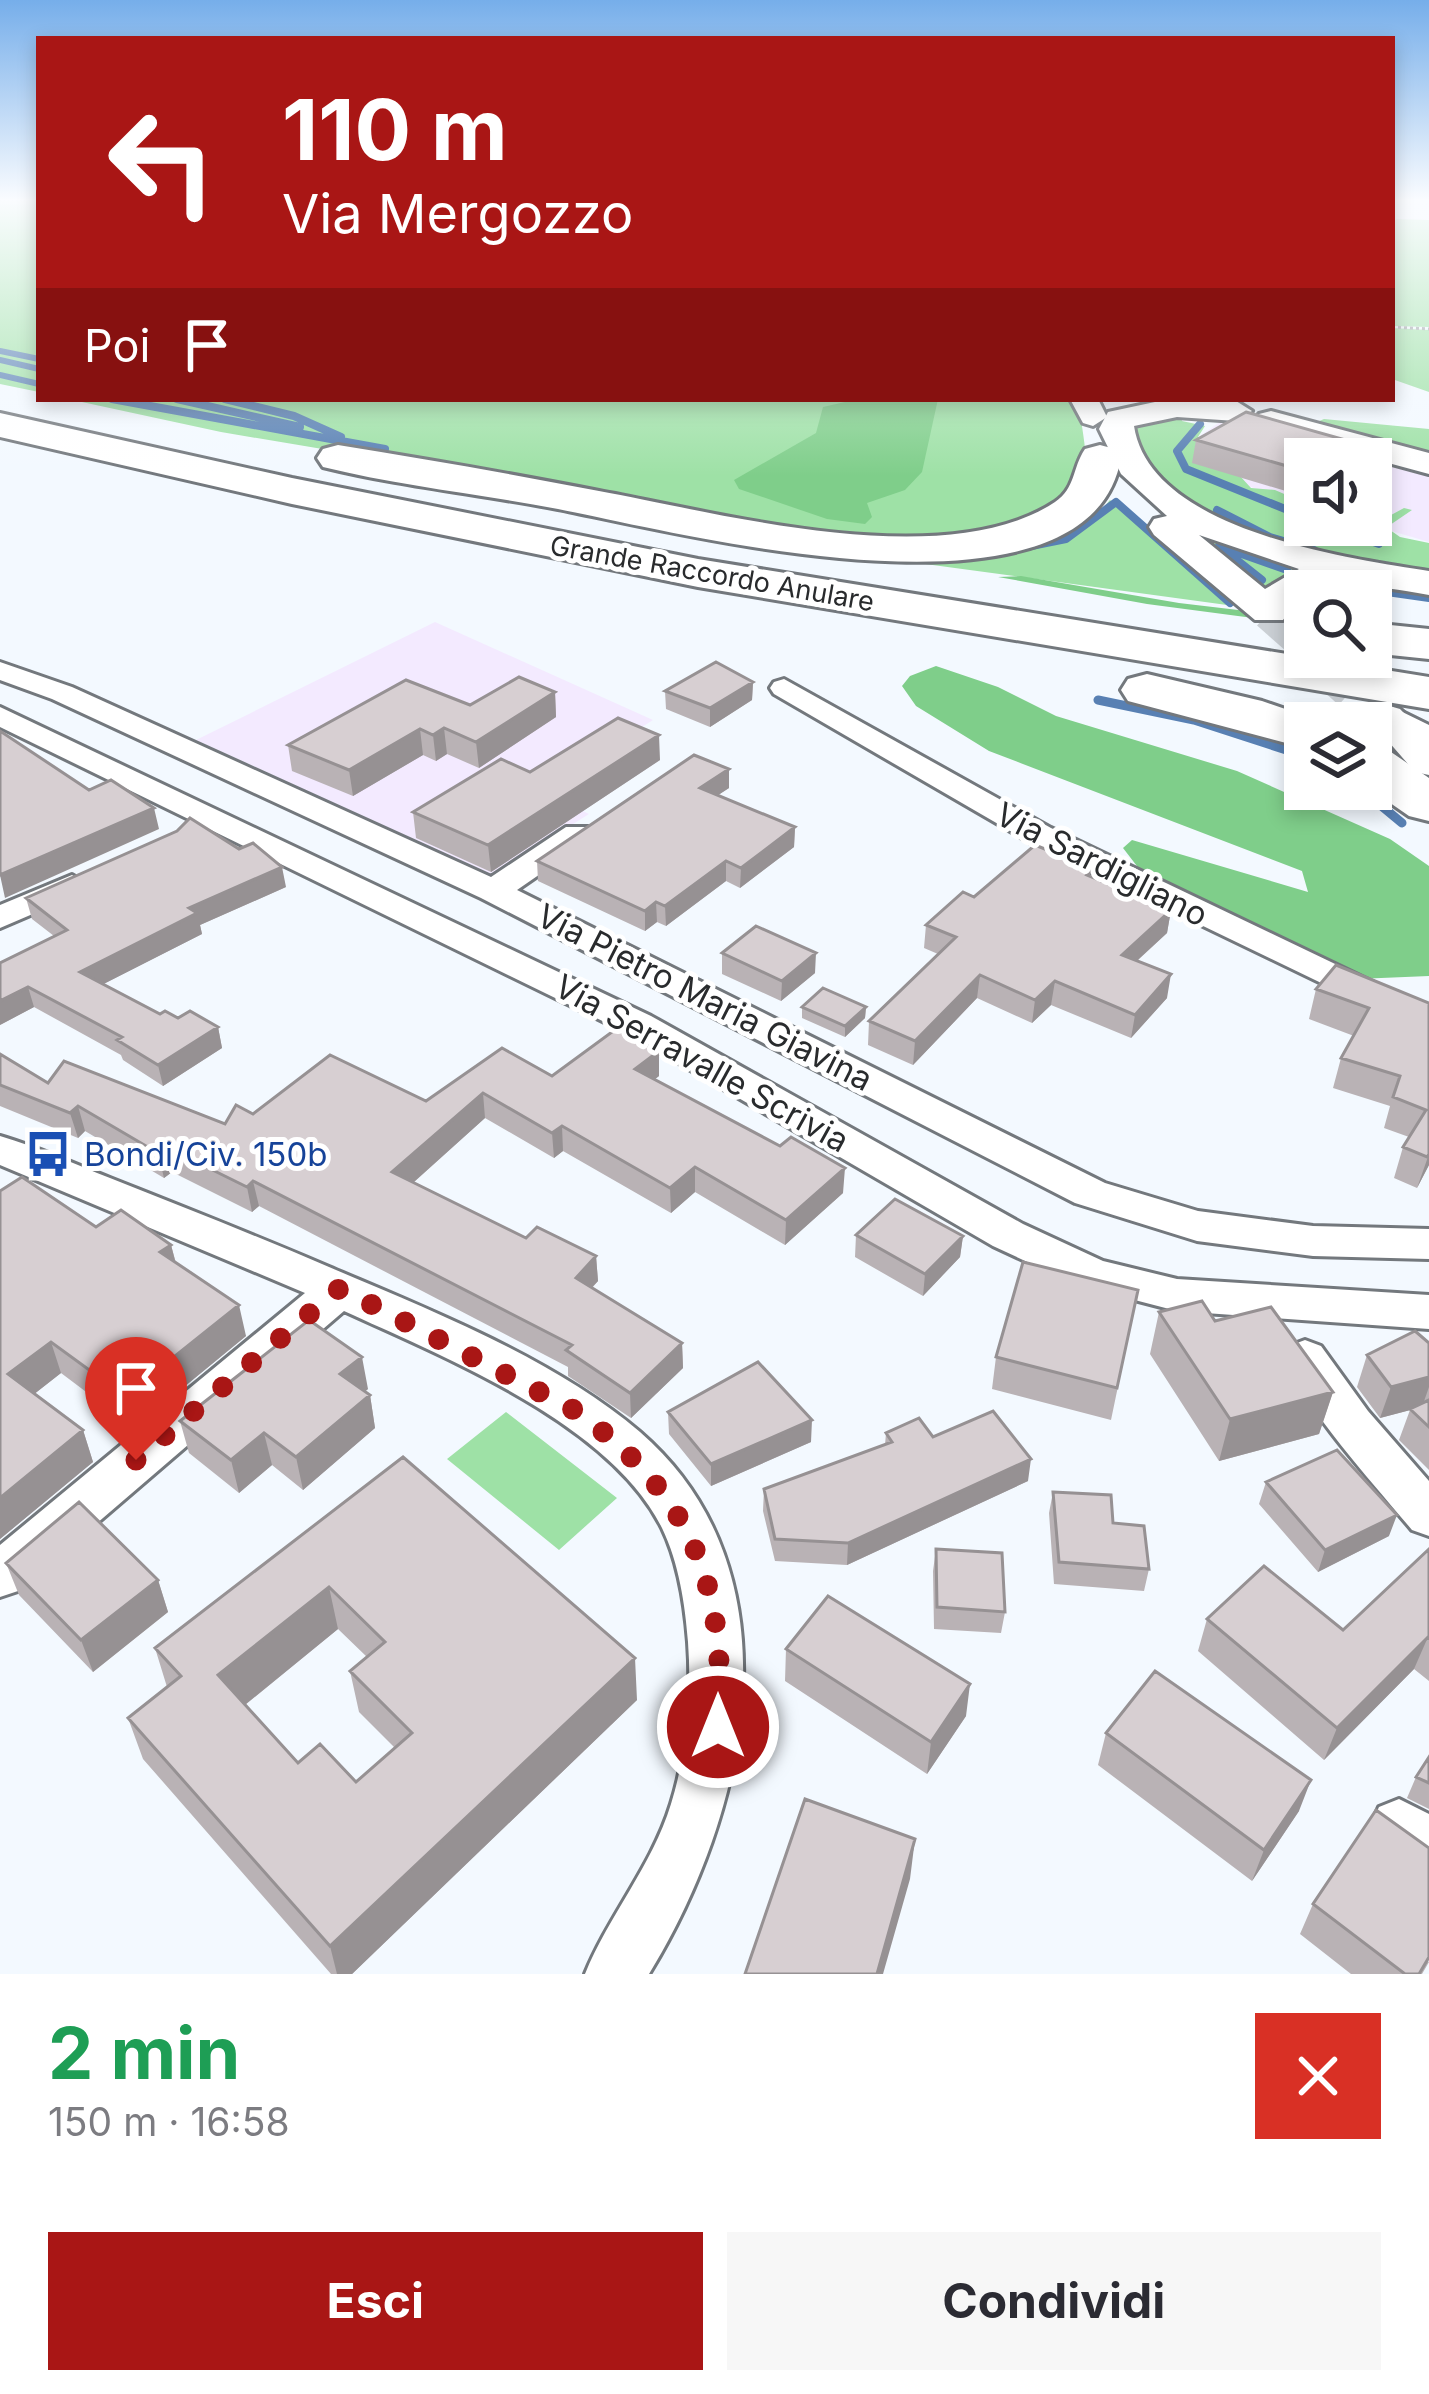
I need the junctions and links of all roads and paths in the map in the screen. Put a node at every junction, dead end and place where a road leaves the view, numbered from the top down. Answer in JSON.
{"nodes":[{"id":1,"x":1395,"y":327,"type":"edge"},
{"id":2,"x":1429,"y":329,"type":"edge"},
{"id":3,"x":0,"y":402,"type":"edge"},
{"id":4,"x":1199,"y":402,"type":"edge"},
{"id":5,"x":1235,"y":411,"type":"junction"},
{"id":6,"x":1109,"y":415,"type":"edge"},
{"id":7,"x":0,"y":424,"type":"edge"},
{"id":8,"x":113,"y":427,"type":"junction"},
{"id":9,"x":1429,"y":464,"type":"edge"},
{"id":10,"x":292,"y":490,"type":"junction"},
{"id":11,"x":1414,"y":581,"type":"edge"},
{"id":12,"x":1109,"y":616,"type":"junction"},
{"id":13,"x":1284,"y":620,"type":"tunnel mouth"},
{"id":14,"x":1284,"y":622,"type":"tunnel mouth"},
{"id":15,"x":1019,"y":629,"type":"junction"},
{"id":16,"x":1392,"y":640,"type":"edge"},
{"id":17,"x":1284,"y":643,"type":"tunnel mouth"},
{"id":18,"x":1429,"y":644,"type":"edge"},
{"id":19,"x":1392,"y":659,"type":"tunnel mouth"},
{"id":20,"x":1429,"y":665,"type":"edge"},
{"id":21,"x":0,"y":670,"type":"edge"},
{"id":22,"x":784,"y":688,"type":"dead end"},
{"id":23,"x":1429,"y":693,"type":"edge"},
{"id":24,"x":0,"y":716,"type":"edge"},
{"id":25,"x":1284,"y":726,"type":"edge"},
{"id":26,"x":1395,"y":733,"type":"edge"},
{"id":27,"x":1429,"y":745,"type":"edge"},
{"id":28,"x":1429,"y":763,"type":"edge"},
{"id":29,"x":1429,"y":804,"type":"edge"},
{"id":30,"x":603,"y":817,"type":"edge"},
{"id":31,"x":106,"y":869,"type":"edge"},
{"id":32,"x":493,"y":891,"type":"junction"},
{"id":33,"x":0,"y":918,"type":"edge"},
{"id":34,"x":1429,"y":1023,"type":"edge"},
{"id":35,"x":0,"y":1150,"type":"edge"},
{"id":36,"x":1429,"y":1244,"type":"edge"},
{"id":37,"x":340,"y":1288,"type":"junction"},
{"id":38,"x":1269,"y":1303,"type":"junction"},
{"id":39,"x":1429,"y":1312,"type":"edge"},
{"id":40,"x":1429,"y":1515,"type":"edge"},
{"id":41,"x":0,"y":1575,"type":"edge"},
{"id":42,"x":615,"y":1974,"type":"edge"}],
"edges":[{"from":1,"to":2,"type":"path"},
{"from":3,"to":8,"type":"highway","name":"Grande Raccordo Anulare"},
{"from":4,"to":5,"type":"main road"},
{"from":5,"to":6,"type":"main road"},
{"from":5,"to":9,"type":"main road"},
{"from":6,"to":8,"type":"highway"},
{"from":6,"to":11,"type":"main road"},
{"from":6,"to":13,"type":"main road"},
{"from":7,"to":10,"type":"highway","name":"Grande Raccordo Anulare"},
{"from":8,"to":12,"type":"highway","name":"Grande Raccordo Anulare"},
{"from":10,"to":15,"type":"highway","name":"Grande Raccordo Anulare"},
{"from":10,"to":25,"type":"highway"},
{"from":12,"to":14,"type":"highway"},
{"from":12,"to":17,"type":"highway","name":"Grande Raccordo Anulare"},
{"from":15,"to":23,"type":"highway","name":"Grande Raccordo Anulare"},
{"from":15,"to":26,"type":"highway"},
{"from":16,"to":18,"type":"highway"},
{"from":19,"to":20,"type":"highway"},
{"from":21,"to":32,"type":"street","name":"Via Pietro Maria Giavina"},
{"from":22,"to":34,"type":"street","name":"Via Sardigliano"},
{"from":24,"to":38,"type":"street","name":"Via Serravalle Scrivia"},
{"from":26,"to":27,"type":"main road"},
{"from":26,"to":28,"type":"street"},
{"from":26,"to":29,"type":"highway"},
{"from":30,"to":32,"type":"street"},
{"from":31,"to":33,"type":"street"},
{"from":32,"to":36,"type":"street","name":"Via Pietro Maria Giavina"},
{"from":35,"to":37,"type":"street"},
{"from":37,"to":41,"type":"street"},
{"from":37,"to":42,"type":"street"},
{"from":38,"to":39,"type":"street","name":"Via Serravalle Scrivia"},
{"from":38,"to":40,"type":"street"}]}
